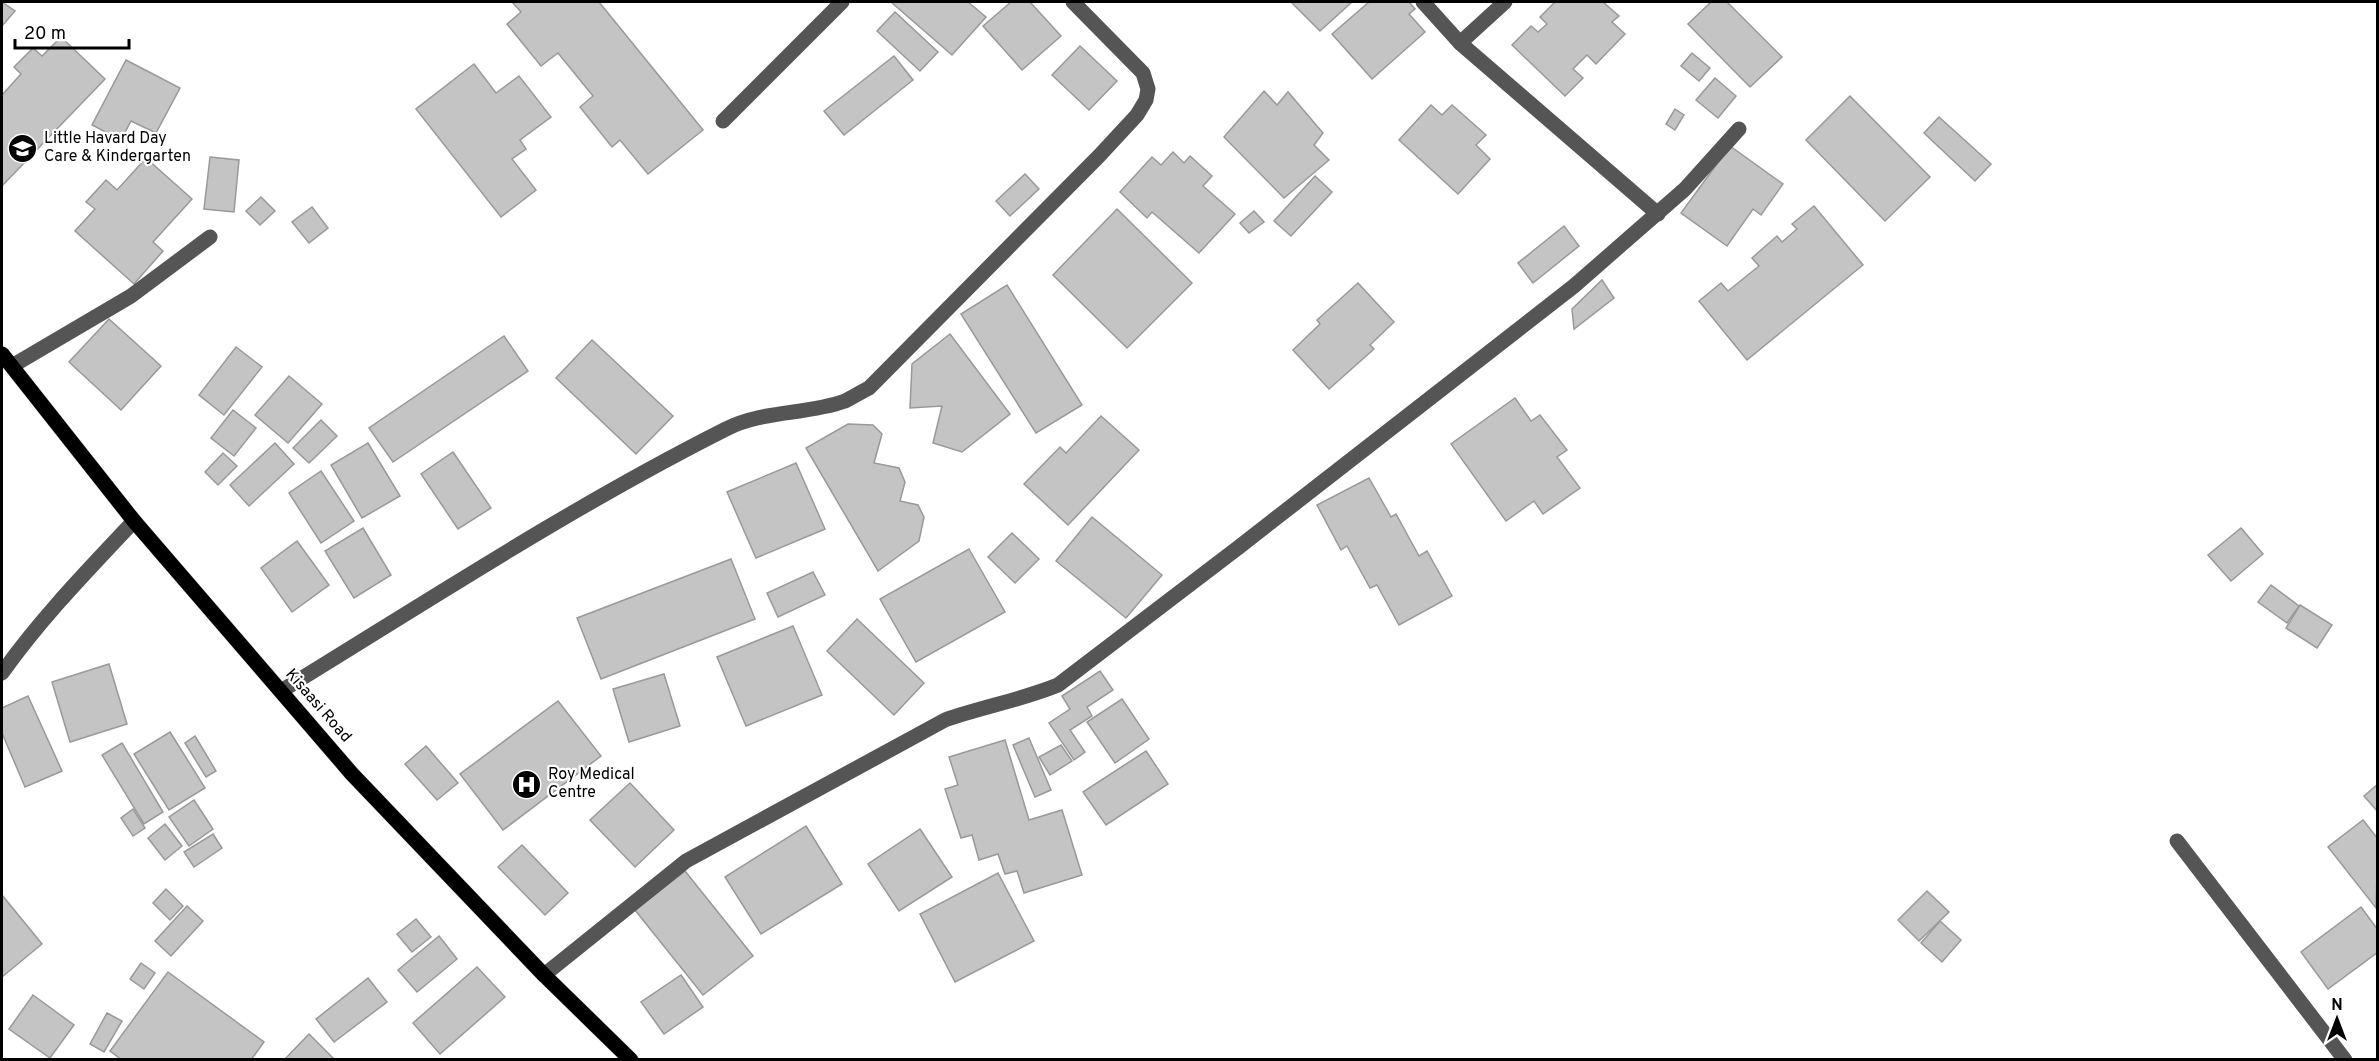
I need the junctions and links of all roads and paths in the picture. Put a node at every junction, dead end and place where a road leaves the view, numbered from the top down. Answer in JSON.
{"nodes":[{"id":1,"x":842,"y":2,"type":"edge"},
{"id":2,"x":1073,"y":2,"type":"edge"},
{"id":3,"x":1423,"y":2,"type":"edge"},
{"id":4,"x":1505,"y":2,"type":"edge"},
{"id":5,"x":1460,"y":43,"type":"junction"},
{"id":6,"x":723,"y":121,"type":"dead end"},
{"id":7,"x":1739,"y":129,"type":"dead end"},
{"id":8,"x":1658,"y":214,"type":"junction"},
{"id":9,"x":210,"y":237,"type":"dead end"},
{"id":10,"x":2,"y":354,"type":"edge"},
{"id":11,"x":12,"y":366,"type":"junction"},
{"id":12,"x":134,"y":520,"type":"junction"},
{"id":13,"x":2,"y":673,"type":"edge"},
{"id":14,"x":281,"y":691,"type":"junction"},
{"id":15,"x":2178,"y":841,"type":"dead end"},
{"id":16,"x":544,"y":975,"type":"junction"},
{"id":17,"x":631,"y":1059,"type":"edge"},
{"id":18,"x":2345,"y":1059,"type":"edge"}],
"edges":[{"from":1,"to":6,"type":"street"},
{"from":2,"to":14,"type":"street"},
{"from":3,"to":5,"type":"street"},
{"from":4,"to":5,"type":"street"},
{"from":5,"to":8,"type":"street"},
{"from":7,"to":8,"type":"street"},
{"from":8,"to":16,"type":"street"},
{"from":9,"to":11,"type":"street"},
{"from":10,"to":11,"type":"main road","name":"Kisaasi Road"},
{"from":11,"to":12,"type":"main road","name":"Kisaasi Road"},
{"from":12,"to":13,"type":"street"},
{"from":12,"to":14,"type":"main road","name":"Kisaasi Road"},
{"from":14,"to":16,"type":"main road","name":"Kisaasi Road"},
{"from":15,"to":18,"type":"street"},
{"from":16,"to":17,"type":"main road","name":"Kisaasi Road"}]}
